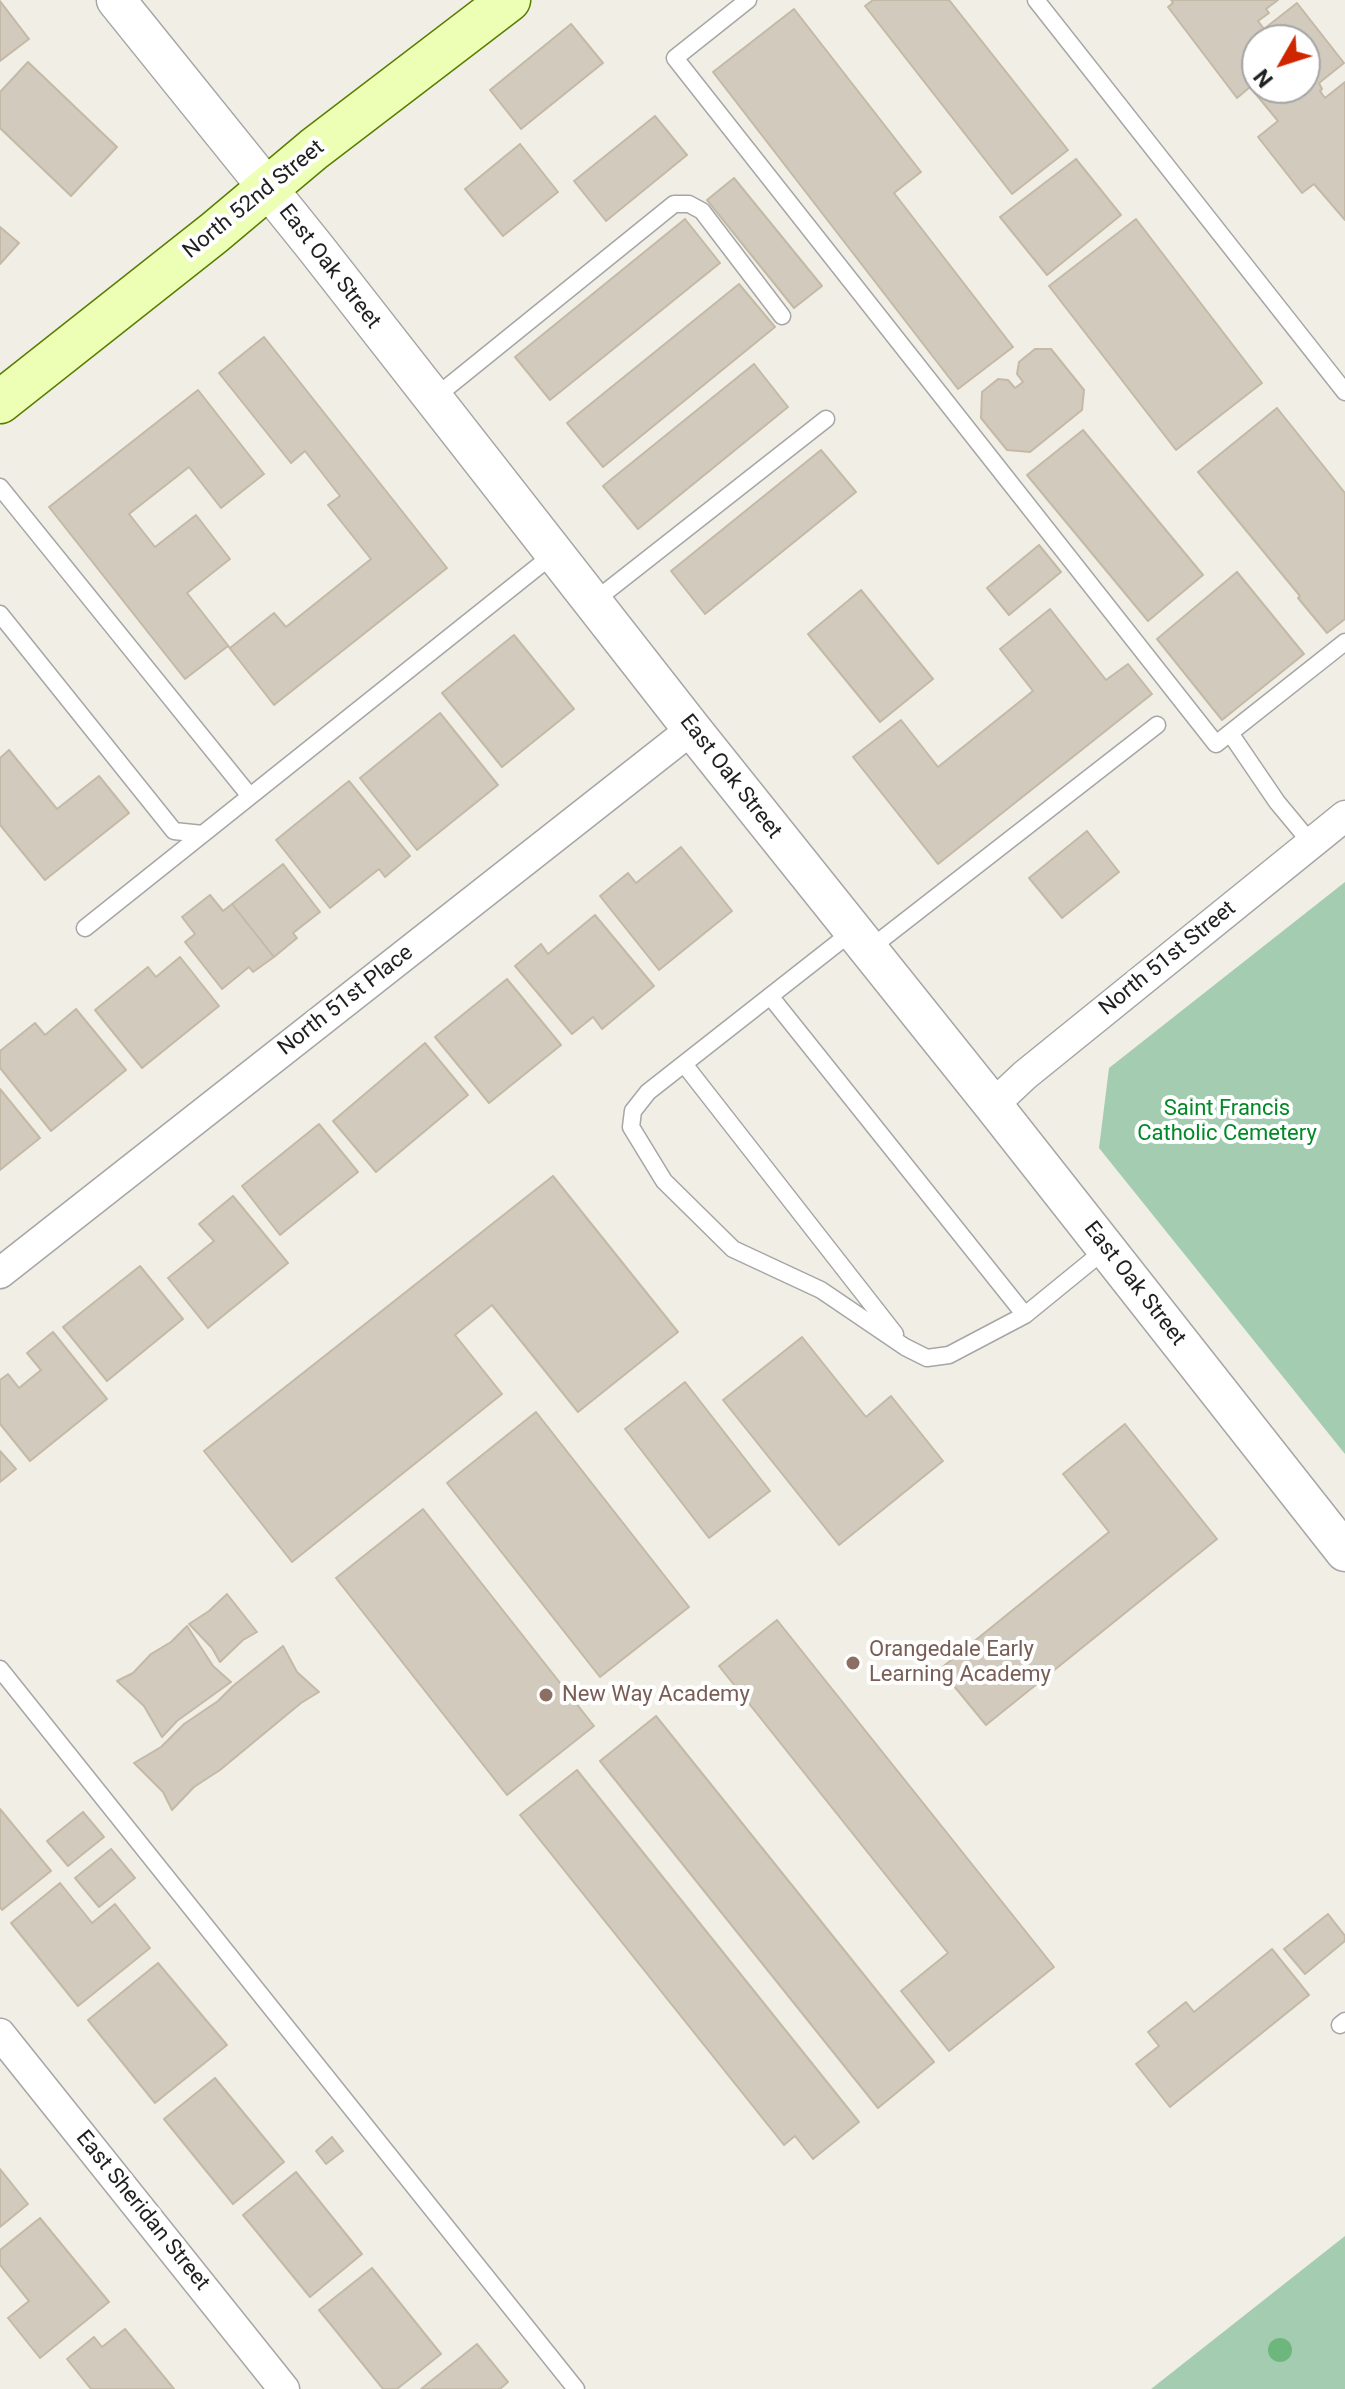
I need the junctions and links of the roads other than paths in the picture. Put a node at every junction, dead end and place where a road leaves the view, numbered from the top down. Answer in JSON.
{"nodes":[{"id":1,"x":116,"y":0,"type":"edge"},
{"id":2,"x":509,"y":0,"type":"edge"},
{"id":3,"x":748,"y":0,"type":"edge"},
{"id":4,"x":1036,"y":0,"type":"edge"},
{"id":5,"x":267,"y":189,"type":"junction"},
{"id":6,"x":782,"y":316,"type":"dead end"},
{"id":7,"x":1345,"y":392,"type":"edge"},
{"id":8,"x":432,"y":399,"type":"junction"},
{"id":9,"x":0,"y":402,"type":"edge"},
{"id":10,"x":826,"y":419,"type":"dead end"},
{"id":11,"x":0,"y":487,"type":"edge"},
{"id":12,"x":555,"y":553,"type":"junction"},
{"id":13,"x":593,"y":602,"type":"junction"},
{"id":14,"x":0,"y":614,"type":"edge"},
{"id":15,"x":1345,"y":642,"type":"edge"},
{"id":16,"x":1157,"y":725,"type":"dead end"},
{"id":17,"x":692,"y":729,"type":"junction"},
{"id":18,"x":1230,"y":733,"type":"junction"},
{"id":19,"x":249,"y":795,"type":"junction"},
{"id":20,"x":1345,"y":816,"type":"edge"},
{"id":21,"x":203,"y":834,"type":"junction"},
{"id":22,"x":1311,"y":843,"type":"junction"},
{"id":23,"x":85,"y":928,"type":"dead end"},
{"id":24,"x":860,"y":941,"type":"junction"},
{"id":25,"x":770,"y":996,"type":"junction"},
{"id":26,"x":684,"y":1064,"type":"junction"},
{"id":27,"x":993,"y":1105,"type":"junction"},
{"id":28,"x":1106,"y":1249,"type":"junction"},
{"id":29,"x":0,"y":1273,"type":"edge"},
{"id":30,"x":1025,"y":1315,"type":"junction"},
{"id":31,"x":905,"y":1347,"type":"junction"},
{"id":32,"x":1345,"y":1552,"type":"edge"},
{"id":33,"x":0,"y":1669,"type":"edge"},
{"id":34,"x":0,"y":2034,"type":"edge"},
{"id":35,"x":284,"y":2389,"type":"edge"},
{"id":36,"x":576,"y":2389,"type":"edge"}],
"edges":[{"from":1,"to":5,"type":"street","name":"East Oak Street"},
{"from":2,"to":5,"type":"main road","name":"North 52nd Street"},
{"from":3,"to":18,"type":"lane"},
{"from":4,"to":7,"type":"lane"},
{"from":5,"to":8,"type":"street","name":"East Oak Street"},
{"from":5,"to":9,"type":"main road","name":"North 52nd Street"},
{"from":6,"to":8,"type":"lane"},
{"from":8,"to":12,"type":"street","name":"East Oak Street"},
{"from":10,"to":13,"type":"lane"},
{"from":11,"to":19,"type":"lane"},
{"from":12,"to":13,"type":"street","name":"East Oak Street"},
{"from":12,"to":19,"type":"lane"},
{"from":13,"to":17,"type":"street","name":"East Oak Street"},
{"from":14,"to":21,"type":"lane"},
{"from":15,"to":18,"type":"lane"},
{"from":16,"to":24,"type":"lane"},
{"from":17,"to":24,"type":"street","name":"East Oak Street"},
{"from":17,"to":29,"type":"street","name":"North 51st Place"},
{"from":18,"to":22,"type":"lane"},
{"from":19,"to":21,"type":"lane"},
{"from":20,"to":22,"type":"street","name":"North 51st Street"},
{"from":21,"to":23,"type":"lane"},
{"from":22,"to":27,"type":"street","name":"North 51st Street"},
{"from":24,"to":25,"type":"lane"},
{"from":24,"to":27,"type":"street","name":"East Oak Street"},
{"from":25,"to":26,"type":"lane"},
{"from":25,"to":30,"type":"lane"},
{"from":26,"to":31,"type":"lane"},
{"from":26,"to":31,"type":"lane"},
{"from":27,"to":28,"type":"street","name":"East Oak Street"},
{"from":28,"to":30,"type":"lane"},
{"from":28,"to":32,"type":"street","name":"East Oak Street"},
{"from":30,"to":31,"type":"lane"},
{"from":33,"to":36,"type":"lane"},
{"from":34,"to":35,"type":"street","name":"East Sheridan Street"}]}
